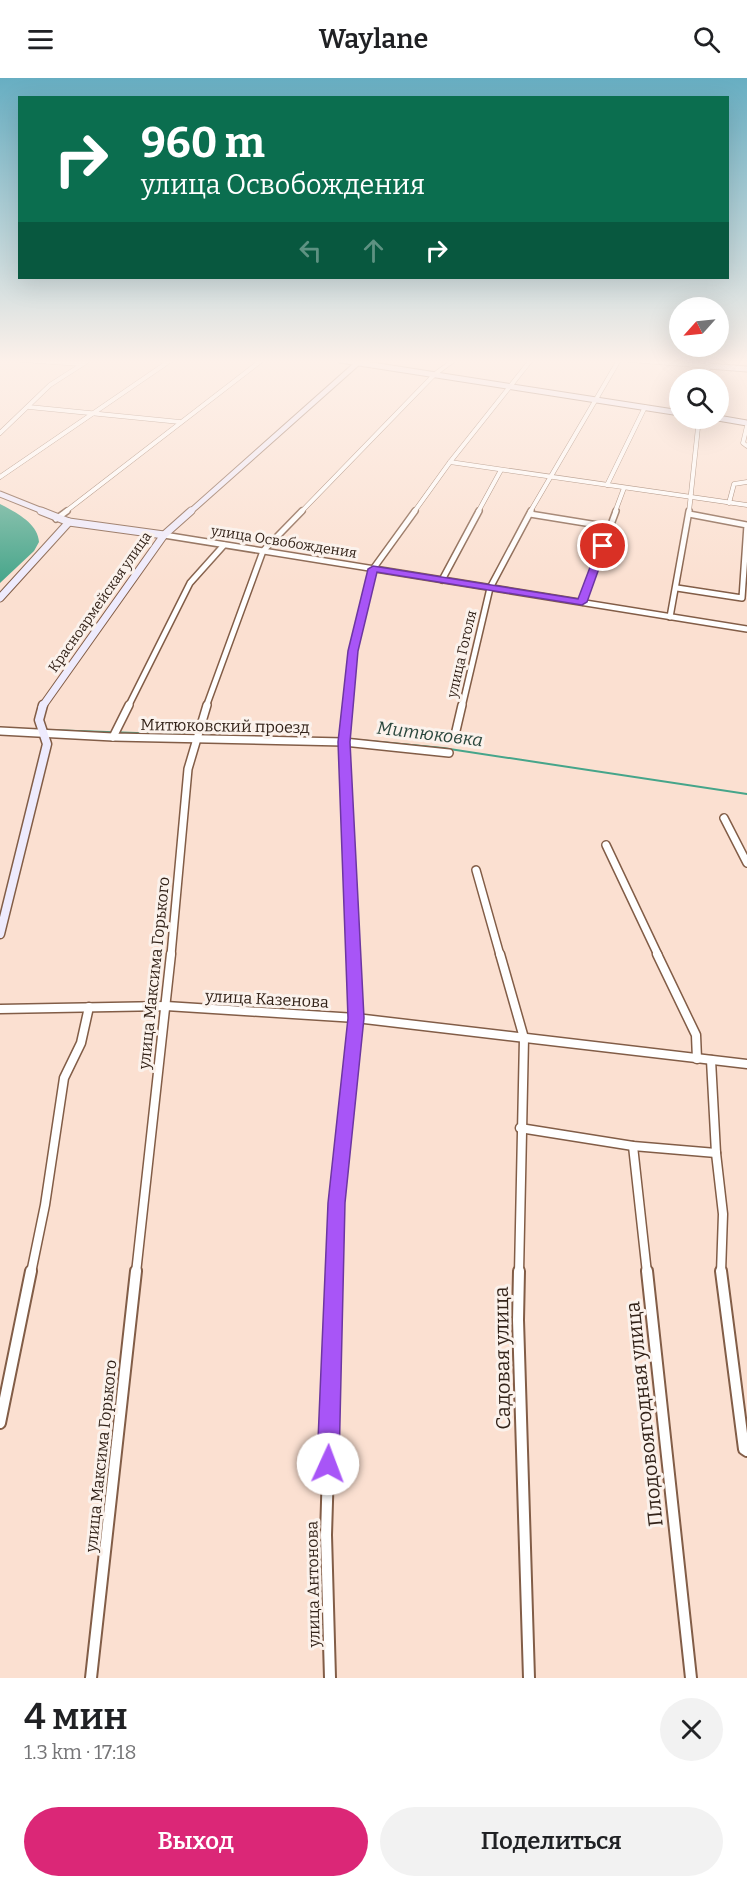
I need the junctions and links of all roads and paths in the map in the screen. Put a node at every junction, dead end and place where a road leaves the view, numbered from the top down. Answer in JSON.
{"nodes":[{"id":1,"x":60,"y":435,"type":"edge"},
{"id":2,"x":164,"y":435,"type":"edge"},
{"id":3,"x":276,"y":435,"type":"edge"},
{"id":4,"x":376,"y":435,"type":"edge"},
{"id":5,"x":472,"y":435,"type":"edge"},
{"id":6,"x":575,"y":435,"type":"edge"},
{"id":7,"x":632,"y":435,"type":"edge"},
{"id":8,"x":697,"y":435,"type":"edge"},
{"id":9,"x":450,"y":462,"type":"junction"},
{"id":10,"x":501,"y":470,"type":"junction"},
{"id":11,"x":0,"y":477,"type":"edge"},
{"id":12,"x":549,"y":477,"type":"junction"},
{"id":13,"x":747,"y":482,"type":"edge"},
{"id":14,"x":607,"y":485,"type":"junction"},
{"id":15,"x":624,"y":488,"type":"junction"},
{"id":16,"x":0,"y":494,"type":"edge"},
{"id":17,"x":691,"y":497,"type":"junction"},
{"id":18,"x":729,"y":502,"type":"junction"},
{"id":19,"x":747,"y":505,"type":"edge"},
{"id":20,"x":530,"y":514,"type":"junction"},
{"id":21,"x":689,"y":514,"type":"junction"},
{"id":22,"x":56,"y":519,"type":"junction"},
{"id":23,"x":69,"y":522,"type":"junction"},
{"id":24,"x":610,"y":528,"type":"junction"},
{"id":25,"x":164,"y":535,"type":"junction"},
{"id":26,"x":224,"y":545,"type":"junction"},
{"id":27,"x":263,"y":551,"type":"junction"},
{"id":28,"x":373,"y":569,"type":"junction"},
{"id":29,"x":442,"y":580,"type":"junction"},
{"id":30,"x":490,"y":588,"type":"junction"},
{"id":31,"x":677,"y":588,"type":"junction"},
{"id":32,"x":0,"y":598,"type":"edge"},
{"id":33,"x":582,"y":602,"type":"junction"},
{"id":34,"x":670,"y":617,"type":"junction"},
{"id":35,"x":747,"y":629,"type":"edge"},
{"id":36,"x":0,"y":731,"type":"edge"},
{"id":37,"x":45,"y":732,"type":"junction"},
{"id":38,"x":455,"y":735,"type":"dead end"},
{"id":39,"x":198,"y":736,"type":"junction"},
{"id":40,"x":113,"y":737,"type":"junction"},
{"id":41,"x":344,"y":740,"type":"junction"},
{"id":42,"x":449,"y":753,"type":"dead end"},
{"id":43,"x":724,"y":818,"type":"dead end"},
{"id":44,"x":606,"y":845,"type":"dead end"},
{"id":45,"x":747,"y":863,"type":"edge"},
{"id":46,"x":476,"y":870,"type":"dead end"},
{"id":47,"x":0,"y":934,"type":"edge"},
{"id":48,"x":166,"y":1006,"type":"junction"},
{"id":49,"x":89,"y":1007,"type":"junction"},
{"id":50,"x":0,"y":1009,"type":"edge"},
{"id":51,"x":356,"y":1018,"type":"junction"},
{"id":52,"x":524,"y":1038,"type":"junction"},
{"id":53,"x":698,"y":1059,"type":"junction"},
{"id":54,"x":711,"y":1060,"type":"junction"},
{"id":55,"x":747,"y":1064,"type":"edge"},
{"id":56,"x":520,"y":1128,"type":"junction"},
{"id":57,"x":633,"y":1146,"type":"junction"},
{"id":58,"x":716,"y":1153,"type":"junction"},
{"id":59,"x":0,"y":1423,"type":"edge"},
{"id":60,"x":747,"y":1451,"type":"edge"},
{"id":61,"x":92,"y":1678,"type":"edge"},
{"id":62,"x":330,"y":1678,"type":"edge"},
{"id":63,"x":529,"y":1678,"type":"edge"},
{"id":64,"x":691,"y":1678,"type":"edge"}],
"edges":[{"from":1,"to":11,"type":"street"},
{"from":2,"to":22,"type":"street"},
{"from":3,"to":25,"type":"street","name":"Красноармейская улица"},
{"from":4,"to":27,"type":"street","name":"улица Максима Горького"},
{"from":5,"to":9,"type":"street","name":"улица Антонова"},
{"from":6,"to":12,"type":"street","name":"улица Гоголя"},
{"from":7,"to":14,"type":"street"},
{"from":8,"to":17,"type":"street"},
{"from":9,"to":10,"type":"street"},
{"from":9,"to":28,"type":"street","name":"улица Антонова"},
{"from":10,"to":12,"type":"street"},
{"from":10,"to":29,"type":"street"},
{"from":12,"to":14,"type":"street"},
{"from":12,"to":20,"type":"street","name":"улица Гоголя"},
{"from":13,"to":18,"type":"street"},
{"from":14,"to":15,"type":"street"},
{"from":15,"to":17,"type":"street"},
{"from":15,"to":24,"type":"street"},
{"from":16,"to":22,"type":"street","name":"улица Освобождения"},
{"from":17,"to":18,"type":"street"},
{"from":17,"to":21,"type":"street"},
{"from":18,"to":19,"type":"street"},
{"from":20,"to":24,"type":"street"},
{"from":20,"to":30,"type":"street","name":"улица Гоголя"},
{"from":21,"to":31,"type":"street"},
{"from":21,"to":31,"type":"street"},
{"from":22,"to":23,"type":"street","name":"улица Освобождения"},
{"from":23,"to":25,"type":"street","name":"улица Освобождения"},
{"from":23,"to":32,"type":"street"},
{"from":24,"to":33,"type":"street"},
{"from":25,"to":26,"type":"street","name":"улица Освобождения"},
{"from":25,"to":37,"type":"street","name":"Красноармейская улица"},
{"from":26,"to":27,"type":"street","name":"улица Освобождения"},
{"from":26,"to":40,"type":"street"},
{"from":27,"to":28,"type":"street","name":"улица Освобождения"},
{"from":27,"to":39,"type":"street","name":"улица Максима Горького"},
{"from":28,"to":29,"type":"street","name":"улица Освобождения"},
{"from":28,"to":41,"type":"street","name":"улица Антонова"},
{"from":29,"to":30,"type":"street","name":"улица Освобождения"},
{"from":30,"to":33,"type":"street","name":"улица Освобождения"},
{"from":30,"to":38,"type":"street","name":"улица Гоголя"},
{"from":31,"to":34,"type":"street"},
{"from":33,"to":34,"type":"street","name":"улица Освобождения"},
{"from":34,"to":35,"type":"street","name":"улица Освобождения"},
{"from":36,"to":37,"type":"street","name":"Митюковский проезд"},
{"from":37,"to":40,"type":"street","name":"Митюковский проезд"},
{"from":37,"to":47,"type":"street","name":"Красноармейская улица"},
{"from":39,"to":40,"type":"street","name":"Митюковский проезд"},
{"from":39,"to":41,"type":"street","name":"Митюковский проезд"},
{"from":39,"to":48,"type":"street","name":"улица Максима Горького"},
{"from":41,"to":42,"type":"street","name":"Митюковский проезд"},
{"from":41,"to":51,"type":"street","name":"улица Антонова"},
{"from":43,"to":45,"type":"street"},
{"from":44,"to":53,"type":"street"},
{"from":46,"to":52,"type":"street","name":"Садовая улица"},
{"from":48,"to":49,"type":"street","name":"улица Казенова"},
{"from":48,"to":51,"type":"street","name":"улица Казенова"},
{"from":48,"to":61,"type":"street","name":"улица Максима Горького"},
{"from":49,"to":50,"type":"street","name":"улица Казенова"},
{"from":49,"to":59,"type":"street"},
{"from":51,"to":52,"type":"street","name":"улица Казенова"},
{"from":51,"to":62,"type":"street","name":"улица Антонова"},
{"from":52,"to":53,"type":"street","name":"улица Казенова"},
{"from":52,"to":56,"type":"street","name":"Садовая улица"},
{"from":53,"to":54,"type":"street","name":"улица Казенова"},
{"from":54,"to":55,"type":"street","name":"улица Казенова"},
{"from":54,"to":58,"type":"street"},
{"from":56,"to":57,"type":"street"},
{"from":56,"to":63,"type":"street","name":"Садовая улица"},
{"from":57,"to":58,"type":"street"},
{"from":57,"to":64,"type":"street","name":"Плодовоягодная улица"},
{"from":58,"to":60,"type":"street"}]}
